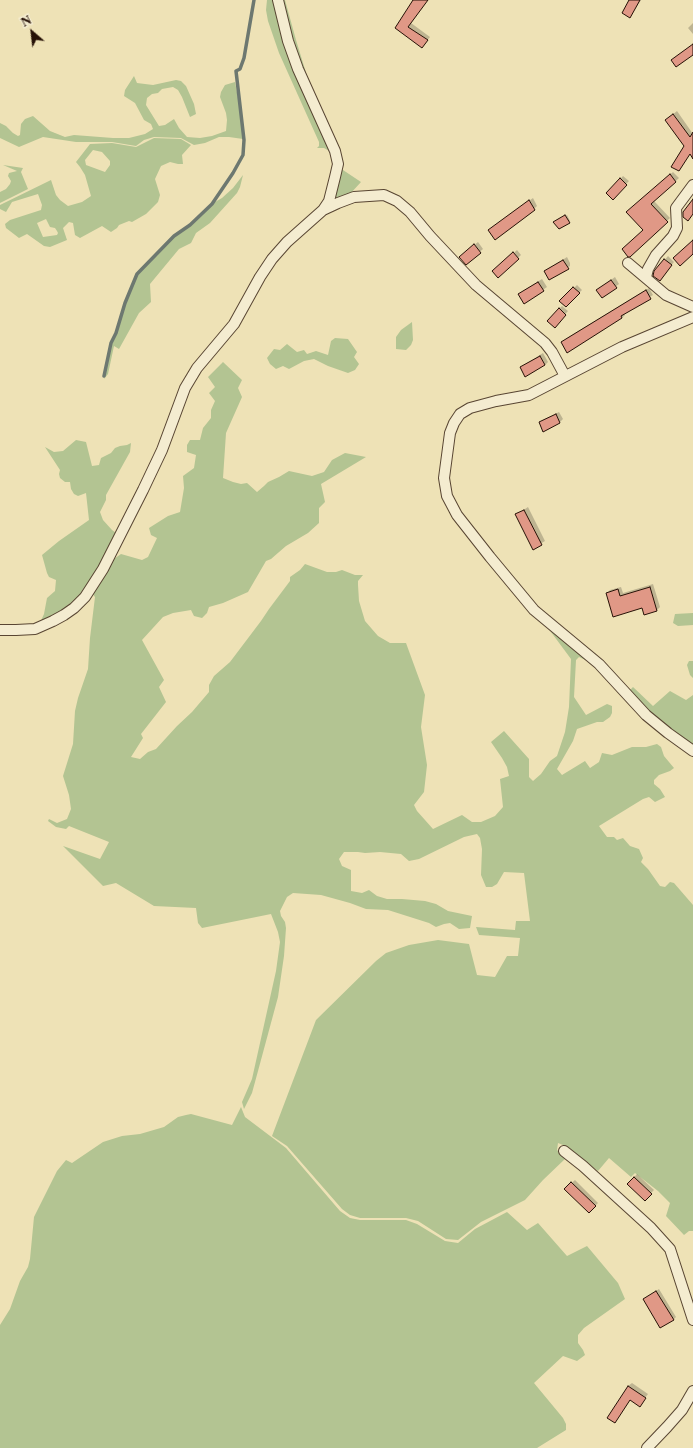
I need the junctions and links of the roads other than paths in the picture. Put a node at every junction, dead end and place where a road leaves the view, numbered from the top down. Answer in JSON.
{"nodes":[{"id":1,"x":278,"y":0,"type":"edge"},
{"id":2,"x":693,"y":185,"type":"edge"},
{"id":3,"x":323,"y":210,"type":"junction"},
{"id":4,"x":628,"y":263,"type":"dead end"},
{"id":5,"x":646,"y":277,"type":"junction"},
{"id":6,"x":693,"y":307,"type":"edge"},
{"id":7,"x":693,"y":316,"type":"edge"},
{"id":8,"x":565,"y":376,"type":"junction"},
{"id":9,"x":0,"y":630,"type":"edge"},
{"id":10,"x":693,"y":751,"type":"edge"},
{"id":11,"x":564,"y":1151,"type":"dead end"},
{"id":12,"x":693,"y":1320,"type":"edge"},
{"id":13,"x":693,"y":1391,"type":"edge"},
{"id":14,"x":647,"y":1448,"type":"edge"}],
"edges":[{"from":1,"to":3,"type":"street"},
{"from":2,"to":5,"type":"street"},
{"from":3,"to":8,"type":"street"},
{"from":3,"to":9,"type":"street"},
{"from":4,"to":5,"type":"street"},
{"from":5,"to":6,"type":"street"},
{"from":7,"to":8,"type":"street"},
{"from":8,"to":10,"type":"street"},
{"from":11,"to":12,"type":"street"},
{"from":13,"to":14,"type":"street"}]}
